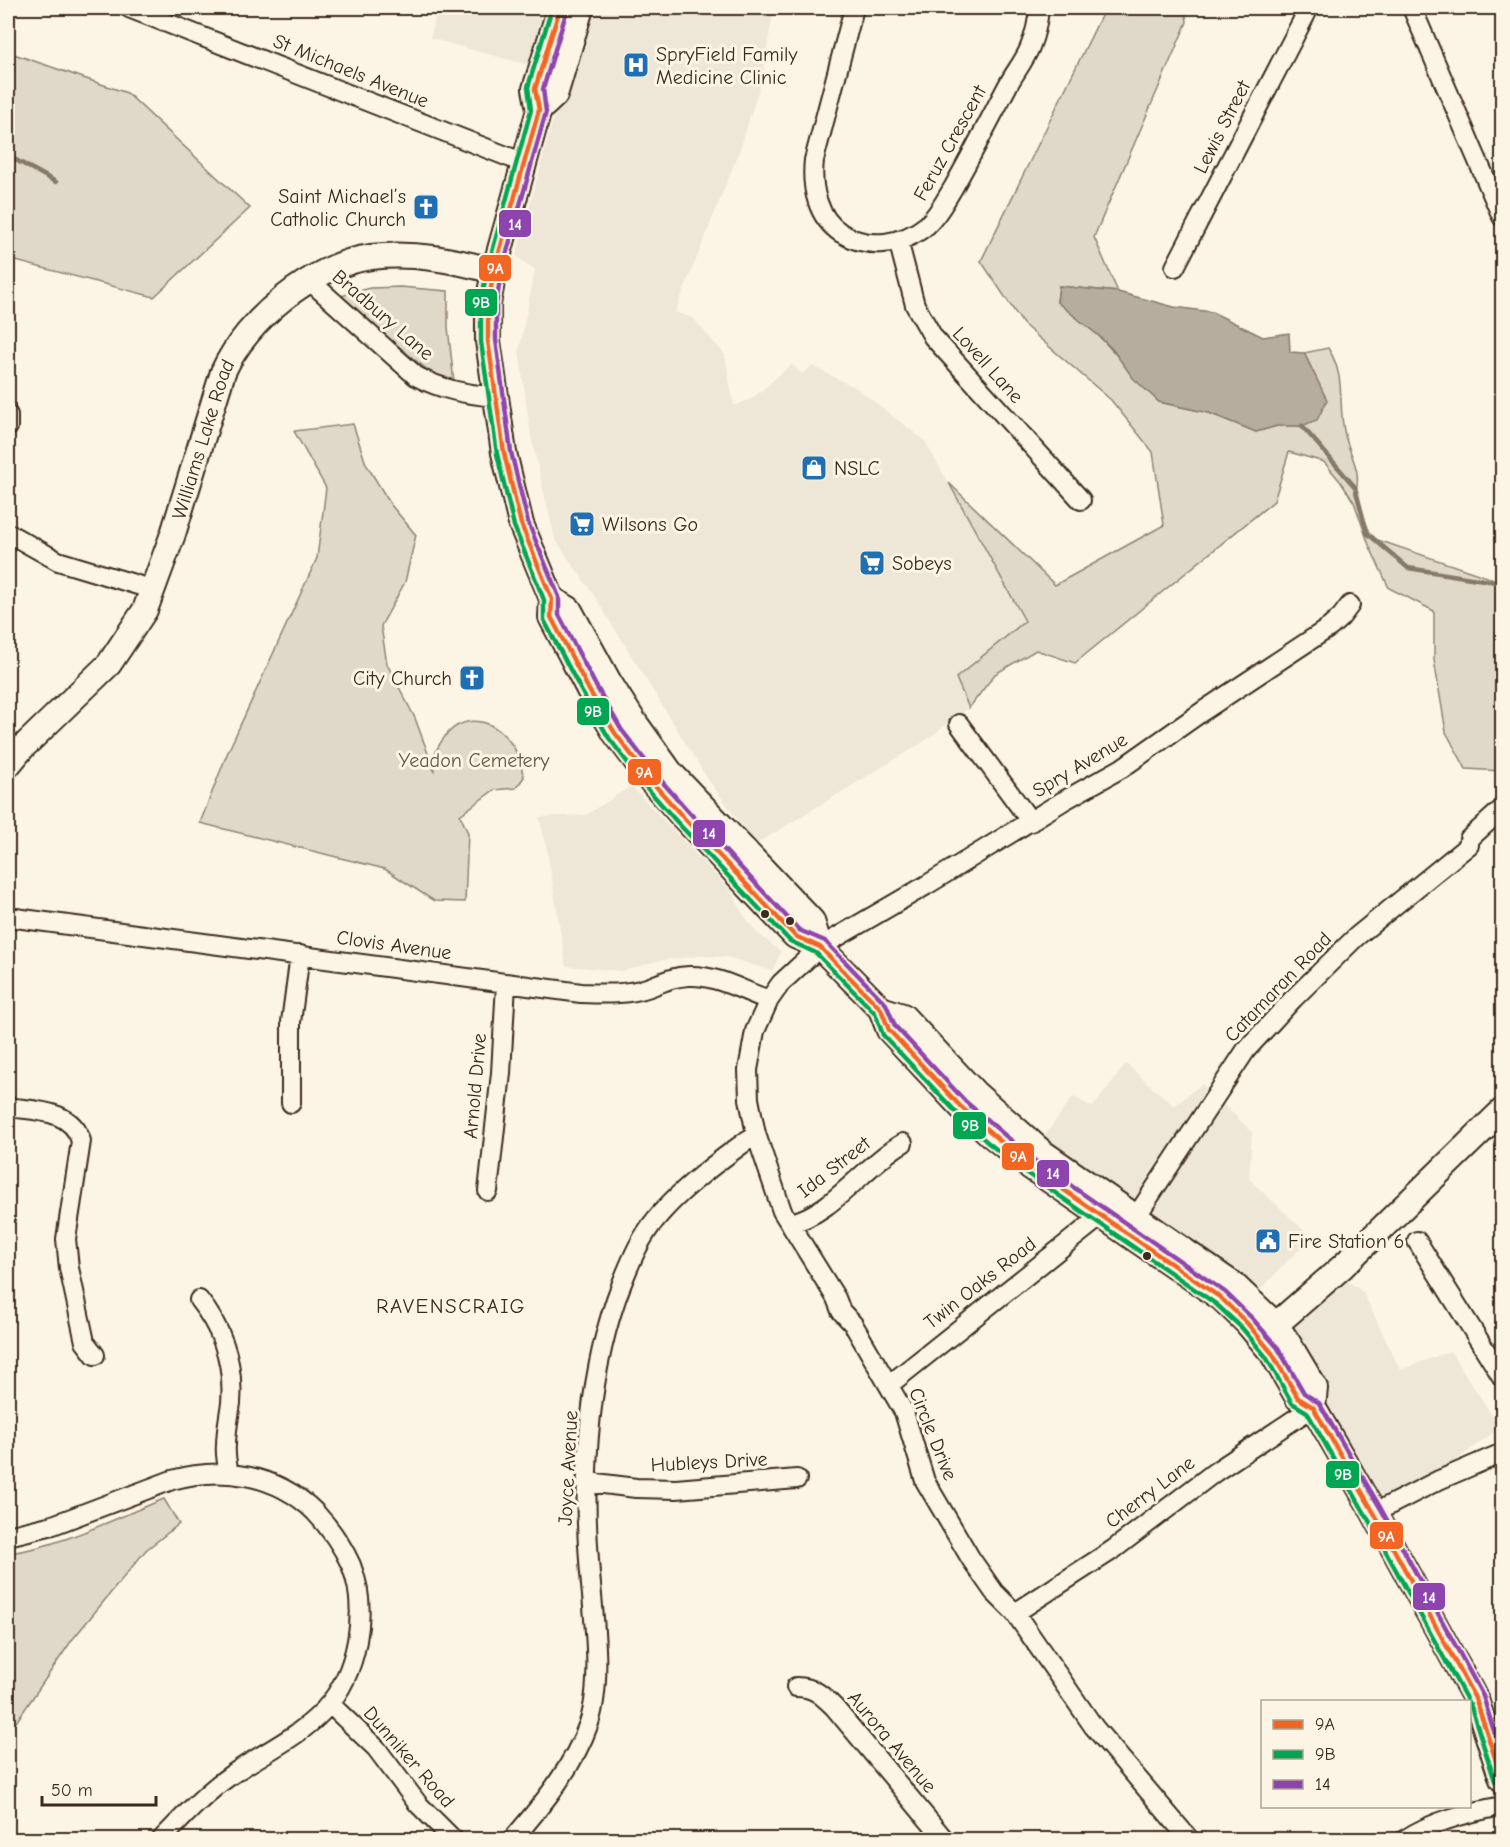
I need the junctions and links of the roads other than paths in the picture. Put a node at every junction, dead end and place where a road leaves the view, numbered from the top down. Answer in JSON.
{"nodes":[{"id":1,"x":129,"y":8,"type":"edge"},
{"id":2,"x":560,"y":8,"type":"edge"},
{"id":3,"x":581,"y":8,"type":"edge"},
{"id":4,"x":854,"y":8,"type":"edge"},
{"id":5,"x":1040,"y":8,"type":"edge"},
{"id":6,"x":1309,"y":8,"type":"edge"},
{"id":7,"x":1412,"y":8,"type":"edge"},
{"id":8,"x":539,"y":110,"type":"junction"},
{"id":9,"x":524,"y":163,"type":"junction"},
{"id":10,"x":1503,"y":217,"type":"edge"},
{"id":11,"x":898,"y":240,"type":"junction"},
{"id":12,"x":1175,"y":267,"type":"dead end"},
{"id":13,"x":494,"y":272,"type":"junction"},
{"id":14,"x":310,"y":281,"type":"junction"},
{"id":15,"x":496,"y":398,"type":"junction"},
{"id":16,"x":8,"y":415,"type":"edge"},
{"id":17,"x":8,"y":428,"type":"edge"},
{"id":18,"x":1081,"y":500,"type":"dead end"},
{"id":19,"x":8,"y":533,"type":"edge"},
{"id":20,"x":154,"y":590,"type":"junction"},
{"id":21,"x":1350,"y":605,"type":"dead end"},
{"id":22,"x":960,"y":724,"type":"dead end"},
{"id":23,"x":8,"y":765,"type":"edge"},
{"id":24,"x":1502,"y":809,"type":"edge"},
{"id":25,"x":1031,"y":822,"type":"junction"},
{"id":26,"x":8,"y":917,"type":"edge"},
{"id":27,"x":820,"y":947,"type":"junction"},
{"id":28,"x":300,"y":955,"type":"junction"},
{"id":29,"x":506,"y":984,"type":"junction"},
{"id":30,"x":769,"y":1000,"type":"junction"},
{"id":31,"x":880,"y":1009,"type":"junction"},
{"id":32,"x":291,"y":1103,"type":"dead end"},
{"id":33,"x":8,"y":1107,"type":"edge"},
{"id":34,"x":1503,"y":1111,"type":"edge"},
{"id":35,"x":756,"y":1134,"type":"junction"},
{"id":36,"x":903,"y":1143,"type":"dead end"},
{"id":37,"x":488,"y":1191,"type":"dead end"},
{"id":38,"x":1100,"y":1217,"type":"junction"},
{"id":39,"x":790,"y":1223,"type":"junction"},
{"id":40,"x":1130,"y":1225,"type":"junction"},
{"id":41,"x":1417,"y":1241,"type":"dead end"},
{"id":42,"x":199,"y":1300,"type":"dead end"},
{"id":43,"x":1268,"y":1332,"type":"junction"},
{"id":44,"x":95,"y":1355,"type":"dead end"},
{"id":45,"x":1503,"y":1377,"type":"edge"},
{"id":46,"x":889,"y":1385,"type":"junction"},
{"id":47,"x":1313,"y":1407,"type":"junction"},
{"id":48,"x":1503,"y":1453,"type":"edge"},
{"id":49,"x":229,"y":1473,"type":"junction"},
{"id":50,"x":797,"y":1479,"type":"dead end"},
{"id":51,"x":588,"y":1482,"type":"junction"},
{"id":52,"x":1374,"y":1513,"type":"junction"},
{"id":53,"x":8,"y":1536,"type":"edge"},
{"id":54,"x":1015,"y":1613,"type":"junction"},
{"id":55,"x":796,"y":1687,"type":"dead end"},
{"id":56,"x":330,"y":1704,"type":"junction"},
{"id":57,"x":1501,"y":1766,"type":"edge"},
{"id":58,"x":1503,"y":1806,"type":"edge"},
{"id":59,"x":161,"y":1839,"type":"edge"},
{"id":60,"x":454,"y":1839,"type":"edge"},
{"id":61,"x":512,"y":1839,"type":"edge"},
{"id":62,"x":945,"y":1839,"type":"edge"},
{"id":63,"x":1191,"y":1839,"type":"edge"},
{"id":64,"x":1404,"y":1839,"type":"edge"}],
"edges":[{"from":1,"to":9,"type":"street","name":"St Michaels Avenue"},
{"from":2,"to":8,"type":"main road"},
{"from":3,"to":8,"type":"main road"},
{"from":4,"to":11,"type":"street","name":"Feruz Crescent"},
{"from":5,"to":11,"type":"street","name":"Feruz Crescent"},
{"from":6,"to":12,"type":"street","name":"Lewis Street"},
{"from":7,"to":10,"type":"street"},
{"from":8,"to":9,"type":"main road"},
{"from":9,"to":13,"type":"main road"},
{"from":11,"to":18,"type":"street","name":"Lovell Lane"},
{"from":13,"to":14,"type":"main road","name":"Williams Lake Road"},
{"from":13,"to":15,"type":"main road"},
{"from":14,"to":15,"type":"street","name":"Bradbury Lane"},
{"from":14,"to":20,"type":"main road","name":"Williams Lake Road"},
{"from":15,"to":27,"type":"main road"},
{"from":16,"to":17,"type":"street"},
{"from":19,"to":20,"type":"street"},
{"from":20,"to":23,"type":"main road","name":"Williams Lake Road"},
{"from":21,"to":25,"type":"street","name":"Spry Avenue"},
{"from":22,"to":25,"type":"street"},
{"from":24,"to":40,"type":"street","name":"Catamaran Road"},
{"from":25,"to":27,"type":"street","name":"Spry Avenue"},
{"from":26,"to":28,"type":"street","name":"Clovis Avenue"},
{"from":27,"to":30,"type":"street","name":"Circle Drive"},
{"from":27,"to":31,"type":"main road"},
{"from":28,"to":29,"type":"street","name":"Clovis Avenue"},
{"from":28,"to":32,"type":"street"},
{"from":29,"to":30,"type":"street","name":"Clovis Avenue"},
{"from":29,"to":37,"type":"street","name":"Arnold Drive"},
{"from":30,"to":35,"type":"street","name":"Circle Drive"},
{"from":31,"to":38,"type":"main road"},
{"from":31,"to":40,"type":"main road"},
{"from":33,"to":44,"type":"street"},
{"from":34,"to":43,"type":"main road"},
{"from":35,"to":39,"type":"street","name":"Circle Drive"},
{"from":35,"to":51,"type":"street","name":"Joyce Avenue"},
{"from":36,"to":39,"type":"street","name":"Ida Street"},
{"from":38,"to":40,"type":"main road"},
{"from":38,"to":46,"type":"street","name":"Twin Oaks Road"},
{"from":39,"to":46,"type":"street","name":"Circle Drive"},
{"from":40,"to":43,"type":"main road"},
{"from":41,"to":45,"type":"street"},
{"from":42,"to":49,"type":"street"},
{"from":43,"to":47,"type":"main road"},
{"from":46,"to":54,"type":"street","name":"Circle Drive"},
{"from":47,"to":52,"type":"main road"},
{"from":47,"to":54,"type":"street","name":"Cherry Lane"},
{"from":48,"to":52,"type":"street"},
{"from":49,"to":53,"type":"street"},
{"from":49,"to":56,"type":"street"},
{"from":50,"to":51,"type":"street","name":"Hubleys Drive"},
{"from":51,"to":61,"type":"street","name":"Joyce Avenue"},
{"from":52,"to":57,"type":"main road"},
{"from":54,"to":63,"type":"street","name":"Circle Drive"},
{"from":55,"to":62,"type":"street","name":"Aurora Avenue"},
{"from":56,"to":59,"type":"street"},
{"from":56,"to":60,"type":"street","name":"Dunniker Road"},
{"from":58,"to":64,"type":"street"}]}
